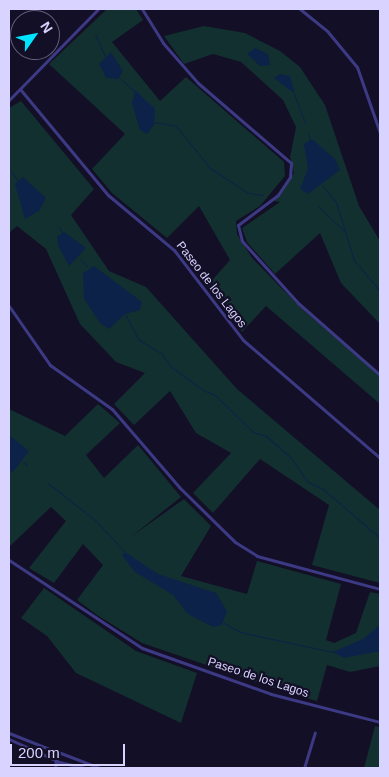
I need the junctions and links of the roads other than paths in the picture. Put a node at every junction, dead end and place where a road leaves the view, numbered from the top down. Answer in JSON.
{"nodes":[{"id":1,"x":98,"y":9,"type":"edge"},
{"id":2,"x":142,"y":9,"type":"edge"},
{"id":3,"x":300,"y":9,"type":"edge"},
{"id":4,"x":20,"y":89,"type":"junction"},
{"id":5,"x":9,"y":100,"type":"edge"},
{"id":6,"x":380,"y":133,"type":"edge"},
{"id":7,"x":9,"y":306,"type":"edge"},
{"id":8,"x":380,"y":375,"type":"edge"},
{"id":9,"x":380,"y":458,"type":"edge"},
{"id":10,"x":9,"y":560,"type":"edge"},
{"id":11,"x":380,"y":589,"type":"edge"},
{"id":12,"x":380,"y":722,"type":"edge"},
{"id":13,"x":315,"y":733,"type":"dead end"},
{"id":14,"x":9,"y":734,"type":"edge"},
{"id":15,"x":9,"y":739,"type":"edge"},
{"id":16,"x":58,"y":752,"type":"junction"},
{"id":17,"x":71,"y":758,"type":"junction"},
{"id":18,"x":54,"y":759,"type":"junction"},
{"id":19,"x":66,"y":766,"type":"edge"},
{"id":20,"x":55,"y":768,"type":"edge"},
{"id":21,"x":85,"y":768,"type":"edge"},
{"id":22,"x":100,"y":768,"type":"edge"},
{"id":23,"x":304,"y":768,"type":"edge"}],
"edges":[{"from":1,"to":4,"type":"street"},
{"from":2,"to":8,"type":"street"},
{"from":3,"to":6,"type":"street"},
{"from":4,"to":5,"type":"street"},
{"from":4,"to":9,"type":"street","name":"Paseo de los Lagos"},
{"from":7,"to":11,"type":"street"},
{"from":10,"to":12,"type":"street","name":"Paseo de los Lagos"},
{"from":13,"to":23,"type":"street"},
{"from":14,"to":16,"type":"street"},
{"from":15,"to":18,"type":"street"},
{"from":16,"to":17,"type":"street"},
{"from":16,"to":18,"type":"street"},
{"from":17,"to":19,"type":"street"},
{"from":17,"to":22,"type":"street"},
{"from":18,"to":19,"type":"street"},
{"from":18,"to":20,"type":"street"},
{"from":19,"to":21,"type":"street"}]}
